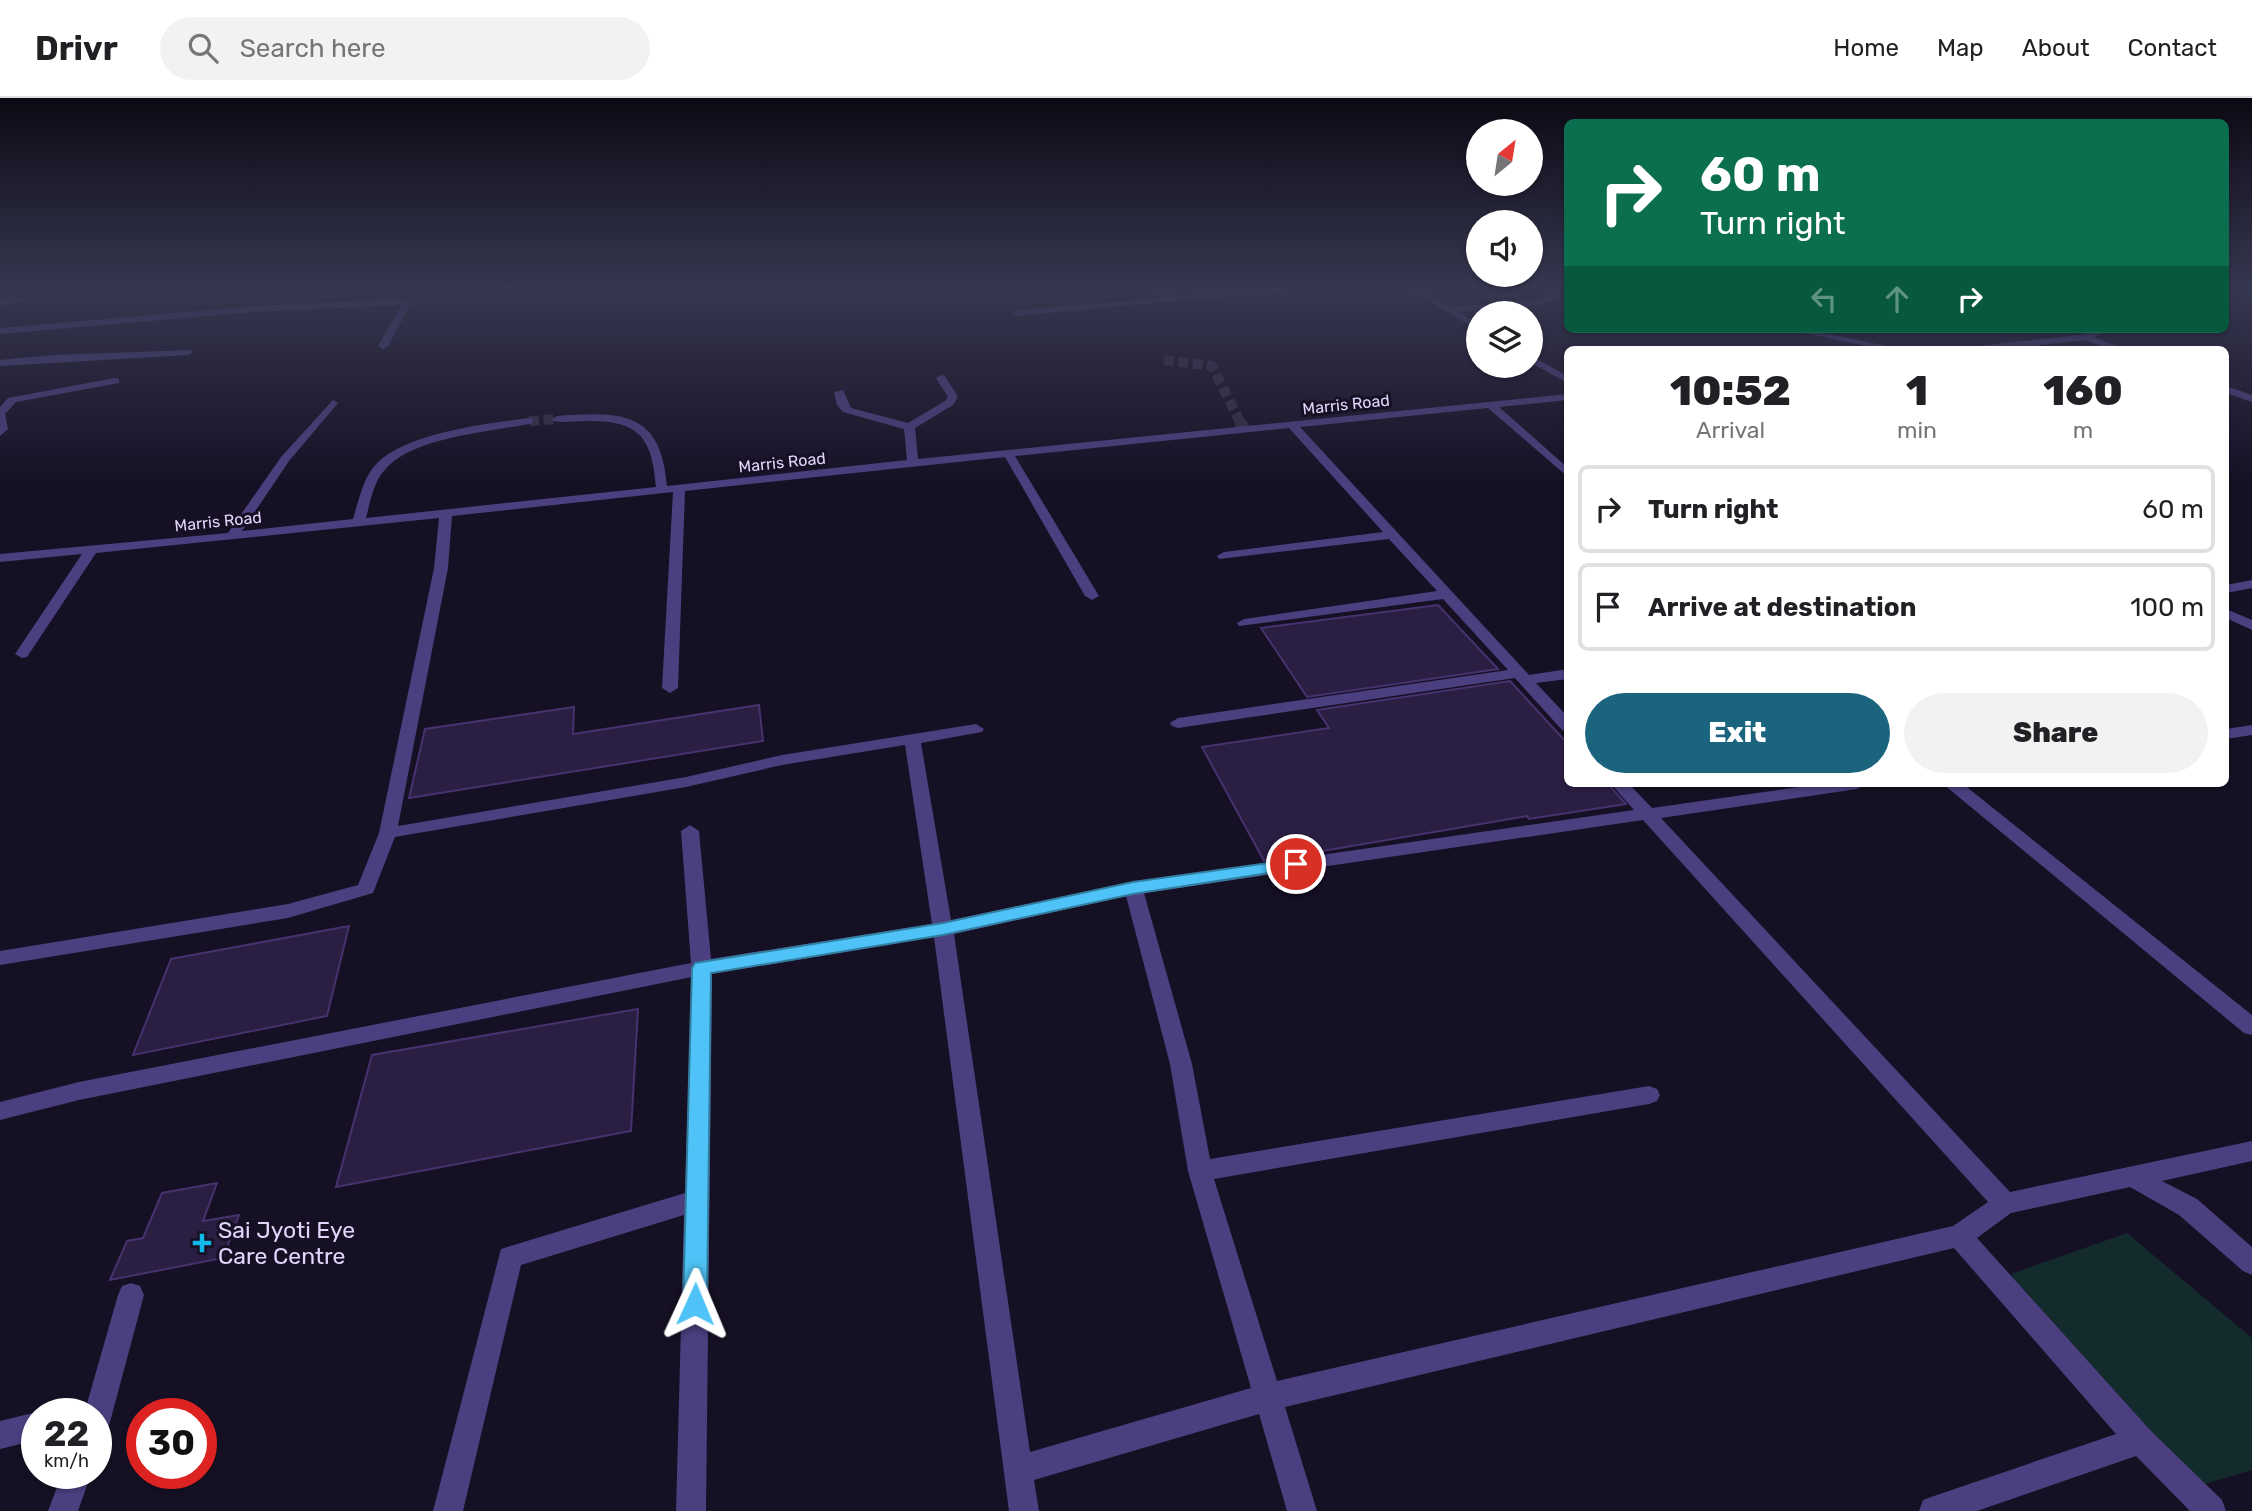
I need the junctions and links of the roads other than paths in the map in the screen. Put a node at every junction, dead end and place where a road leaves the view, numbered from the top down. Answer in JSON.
{"nodes":[{"id":1,"x":188,"y":352,"type":"dead end"},
{"id":2,"x":0,"y":363,"type":"edge"},
{"id":3,"x":1543,"y":366,"type":"edge"},
{"id":4,"x":941,"y":378,"type":"dead end"},
{"id":5,"x":1564,"y":378,"type":"edge"},
{"id":6,"x":114,"y":381,"type":"dead end"},
{"id":7,"x":2229,"y":390,"type":"edge"},
{"id":8,"x":838,"y":392,"type":"dead end"},
{"id":9,"x":1564,"y":397,"type":"edge"},
{"id":10,"x":2252,"y":399,"type":"edge"},
{"id":11,"x":333,"y":403,"type":"dead end"},
{"id":12,"x":1491,"y":405,"type":"junction"},
{"id":13,"x":0,"y":414,"type":"edge"},
{"id":14,"x":557,"y":419,"type":"tunnel mouth"},
{"id":15,"x":529,"y":421,"type":"tunnel mouth"},
{"id":16,"x":1293,"y":426,"type":"junction"},
{"id":17,"x":909,"y":427,"type":"junction"},
{"id":18,"x":0,"y":433,"type":"edge"},
{"id":19,"x":1008,"y":453,"type":"junction"},
{"id":20,"x":913,"y":463,"type":"junction"},
{"id":21,"x":1564,"y":470,"type":"edge"},
{"id":22,"x":679,"y":489,"type":"junction"},
{"id":23,"x":662,"y":491,"type":"junction"},
{"id":24,"x":446,"y":514,"type":"junction"},
{"id":25,"x":358,"y":522,"type":"junction"},
{"id":26,"x":1392,"y":535,"type":"junction"},
{"id":27,"x":232,"y":536,"type":"junction"},
{"id":28,"x":92,"y":550,"type":"junction"},
{"id":29,"x":1224,"y":556,"type":"dead end"},
{"id":30,"x":0,"y":558,"type":"edge"},
{"id":31,"x":2252,"y":584,"type":"edge"},
{"id":32,"x":2229,"y":588,"type":"edge"},
{"id":33,"x":1447,"y":594,"type":"junction"},
{"id":34,"x":1092,"y":596,"type":"dead end"},
{"id":35,"x":2229,"y":614,"type":"edge"},
{"id":36,"x":1244,"y":623,"type":"dead end"},
{"id":37,"x":2252,"y":626,"type":"edge"},
{"id":38,"x":22,"y":654,"type":"dead end"},
{"id":39,"x":1564,"y":674,"type":"edge"},
{"id":40,"x":1522,"y":676,"type":"junction"},
{"id":41,"x":670,"y":688,"type":"dead end"},
{"id":42,"x":1178,"y":723,"type":"dead end"},
{"id":43,"x":1564,"y":723,"type":"edge"},
{"id":44,"x":976,"y":729,"type":"dead end"},
{"id":45,"x":2252,"y":730,"type":"edge"},
{"id":46,"x":2229,"y":734,"type":"edge"},
{"id":47,"x":912,"y":739,"type":"junction"},
{"id":48,"x":1623,"y":787,"type":"edge"},
{"id":49,"x":1836,"y":787,"type":"edge"},
{"id":50,"x":1956,"y":787,"type":"edge"},
{"id":51,"x":1648,"y":814,"type":"junction"},
{"id":52,"x":690,"y":831,"type":"dead end"},
{"id":53,"x":388,"y":833,"type":"junction"},
{"id":54,"x":1133,"y":888,"type":"junction"},
{"id":55,"x":943,"y":929,"type":"junction"},
{"id":56,"x":0,"y":958,"type":"edge"},
{"id":57,"x":702,"y":968,"type":"junction"},
{"id":58,"x":2252,"y":1027,"type":"edge"},
{"id":59,"x":1648,"y":1095,"type":"dead end"},
{"id":60,"x":0,"y":1111,"type":"edge"},
{"id":61,"x":2252,"y":1151,"type":"edge"},
{"id":62,"x":1200,"y":1171,"type":"junction"},
{"id":63,"x":2133,"y":1177,"type":"junction"},
{"id":64,"x":697,"y":1200,"type":"junction"},
{"id":65,"x":2005,"y":1204,"type":"junction"},
{"id":66,"x":1959,"y":1236,"type":"junction"},
{"id":67,"x":2252,"y":1263,"type":"edge"},
{"id":68,"x":131,"y":1295,"type":"dead end"},
{"id":69,"x":1268,"y":1397,"type":"junction"},
{"id":70,"x":98,"y":1398,"type":"edge"},
{"id":71,"x":21,"y":1430,"type":"edge"},
{"id":72,"x":0,"y":1435,"type":"edge"},
{"id":73,"x":2140,"y":1440,"type":"junction"},
{"id":74,"x":1017,"y":1471,"type":"junction"},
{"id":75,"x":71,"y":1489,"type":"edge"},
{"id":76,"x":63,"y":1511,"type":"edge"},
{"id":77,"x":449,"y":1511,"type":"edge"},
{"id":78,"x":691,"y":1511,"type":"edge"},
{"id":79,"x":1024,"y":1511,"type":"edge"},
{"id":80,"x":1302,"y":1511,"type":"edge"},
{"id":81,"x":1934,"y":1511,"type":"edge"},
{"id":82,"x":2211,"y":1511,"type":"edge"}],
"edges":[{"from":1,"to":2,"type":"street"},
{"from":3,"to":5,"type":"street"},
{"from":4,"to":17,"type":"street"},
{"from":6,"to":13,"type":"street"},
{"from":7,"to":10,"type":"street"},
{"from":8,"to":17,"type":"street"},
{"from":9,"to":12,"type":"street","name":"Marris Road"},
{"from":11,"to":27,"type":"street"},
{"from":12,"to":16,"type":"street","name":"Marris Road"},
{"from":12,"to":21,"type":"street"},
{"from":13,"to":18,"type":"street"},
{"from":14,"to":23,"type":"street"},
{"from":15,"to":25,"type":"street"},
{"from":16,"to":19,"type":"street","name":"Marris Road"},
{"from":16,"to":26,"type":"street"},
{"from":17,"to":20,"type":"street"},
{"from":19,"to":20,"type":"street","name":"Marris Road"},
{"from":19,"to":34,"type":"street"},
{"from":20,"to":22,"type":"street","name":"Marris Road"},
{"from":22,"to":23,"type":"street","name":"Marris Road"},
{"from":22,"to":41,"type":"street"},
{"from":23,"to":24,"type":"street","name":"Marris Road"},
{"from":24,"to":25,"type":"street","name":"Marris Road"},
{"from":24,"to":53,"type":"street"},
{"from":25,"to":27,"type":"street","name":"Marris Road"},
{"from":26,"to":29,"type":"street"},
{"from":26,"to":33,"type":"street"},
{"from":27,"to":28,"type":"street","name":"Marris Road"},
{"from":28,"to":30,"type":"street","name":"Marris Road"},
{"from":28,"to":38,"type":"street"},
{"from":31,"to":32,"type":"street"},
{"from":33,"to":36,"type":"street"},
{"from":33,"to":40,"type":"street"},
{"from":35,"to":37,"type":"street"},
{"from":39,"to":40,"type":"street"},
{"from":40,"to":42,"type":"street"},
{"from":40,"to":43,"type":"street"},
{"from":44,"to":47,"type":"street"},
{"from":45,"to":46,"type":"street"},
{"from":47,"to":53,"type":"street"},
{"from":47,"to":55,"type":"street"},
{"from":48,"to":51,"type":"street"},
{"from":49,"to":51,"type":"street"},
{"from":50,"to":58,"type":"street"},
{"from":51,"to":54,"type":"street"},
{"from":51,"to":65,"type":"street"},
{"from":52,"to":57,"type":"street"},
{"from":53,"to":56,"type":"street"},
{"from":54,"to":55,"type":"street"},
{"from":54,"to":62,"type":"street"},
{"from":55,"to":57,"type":"street"},
{"from":55,"to":74,"type":"street"},
{"from":57,"to":60,"type":"street"},
{"from":57,"to":64,"type":"street"},
{"from":59,"to":62,"type":"street"},
{"from":61,"to":63,"type":"street"},
{"from":62,"to":69,"type":"street"},
{"from":63,"to":65,"type":"street"},
{"from":63,"to":67,"type":"street"},
{"from":64,"to":77,"type":"street"},
{"from":64,"to":78,"type":"street"},
{"from":65,"to":66,"type":"street"},
{"from":66,"to":69,"type":"street"},
{"from":66,"to":73,"type":"street"},
{"from":68,"to":70,"type":"street"},
{"from":69,"to":74,"type":"street"},
{"from":69,"to":80,"type":"street"},
{"from":71,"to":72,"type":"street"},
{"from":73,"to":81,"type":"street"},
{"from":73,"to":82,"type":"street"},
{"from":74,"to":79,"type":"street"},
{"from":75,"to":76,"type":"street"}]}
